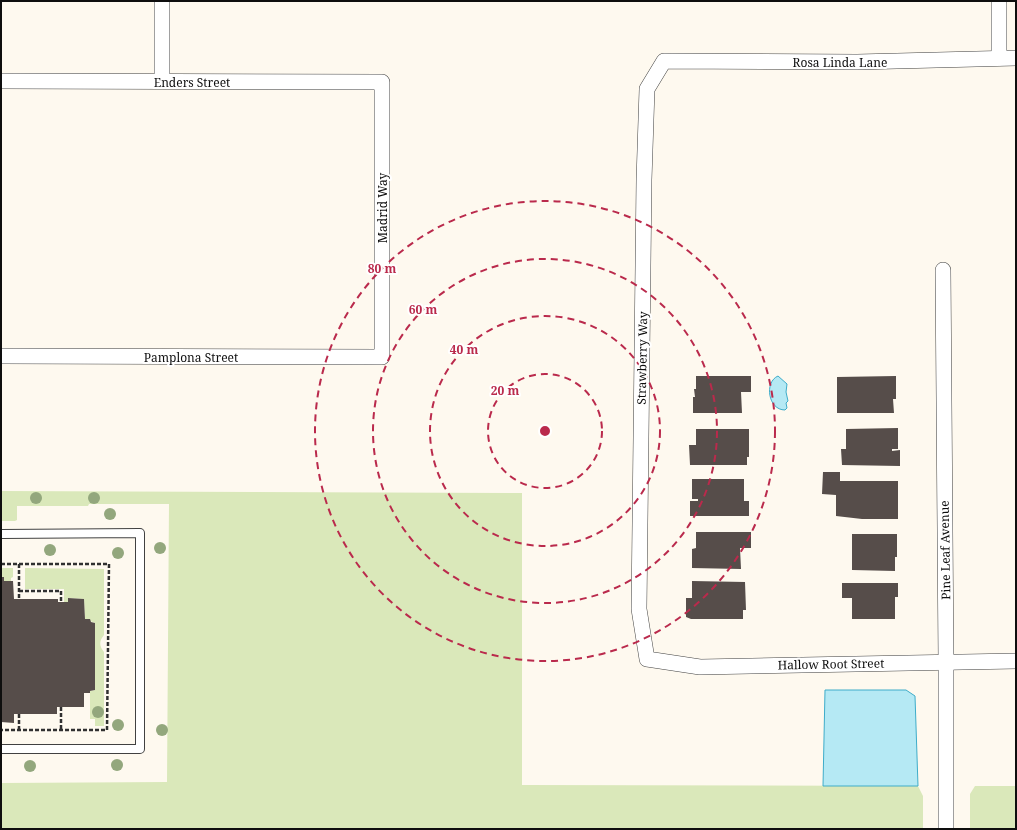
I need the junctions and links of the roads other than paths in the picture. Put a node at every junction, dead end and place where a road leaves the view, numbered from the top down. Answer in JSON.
{"nodes":[{"id":1,"x":162,"y":1,"type":"edge"},
{"id":2,"x":999,"y":1,"type":"edge"},
{"id":3,"x":999,"y":58,"type":"junction"},
{"id":4,"x":1016,"y":58,"type":"edge"},
{"id":5,"x":664,"y":61,"type":"joint"},
{"id":6,"x":1,"y":81,"type":"edge"},
{"id":7,"x":162,"y":81,"type":"junction"},
{"id":8,"x":382,"y":82,"type":"joint"},
{"id":9,"x":942,"y":270,"type":"dead end"},
{"id":10,"x":1,"y":356,"type":"edge"},
{"id":11,"x":382,"y":357,"type":"joint"},
{"id":12,"x":1,"y":534,"type":"edge"},
{"id":13,"x":647,"y":659,"type":"joint"},
{"id":14,"x":1016,"y":661,"type":"edge"},
{"id":15,"x":946,"y":662,"type":"junction"},
{"id":16,"x":1,"y":749,"type":"edge"},
{"id":17,"x":946,"y":829,"type":"edge"}],
"edges":[{"from":1,"to":7,"type":"street"},
{"from":2,"to":3,"type":"street"},
{"from":3,"to":4,"type":"street","name":"Rosa Linda Lane"},
{"from":3,"to":5,"type":"street","name":"Rosa Linda Lane"},
{"from":5,"to":13,"type":"street","name":"Strawberry Way"},
{"from":6,"to":7,"type":"street","name":"Enders Street"},
{"from":7,"to":8,"type":"street","name":"Enders Street"},
{"from":8,"to":11,"type":"street","name":"Madrid Way"},
{"from":9,"to":15,"type":"street","name":"Pine Leaf Avenue"},
{"from":10,"to":11,"type":"street","name":"Pamplona Street"},
{"from":12,"to":16,"type":"lane"},
{"from":13,"to":15,"type":"street","name":"Hallow Root Street"},
{"from":14,"to":15,"type":"street","name":"Hallow Root Street"},
{"from":15,"to":17,"type":"street","name":"Pine Leaf Avenue"}]}
